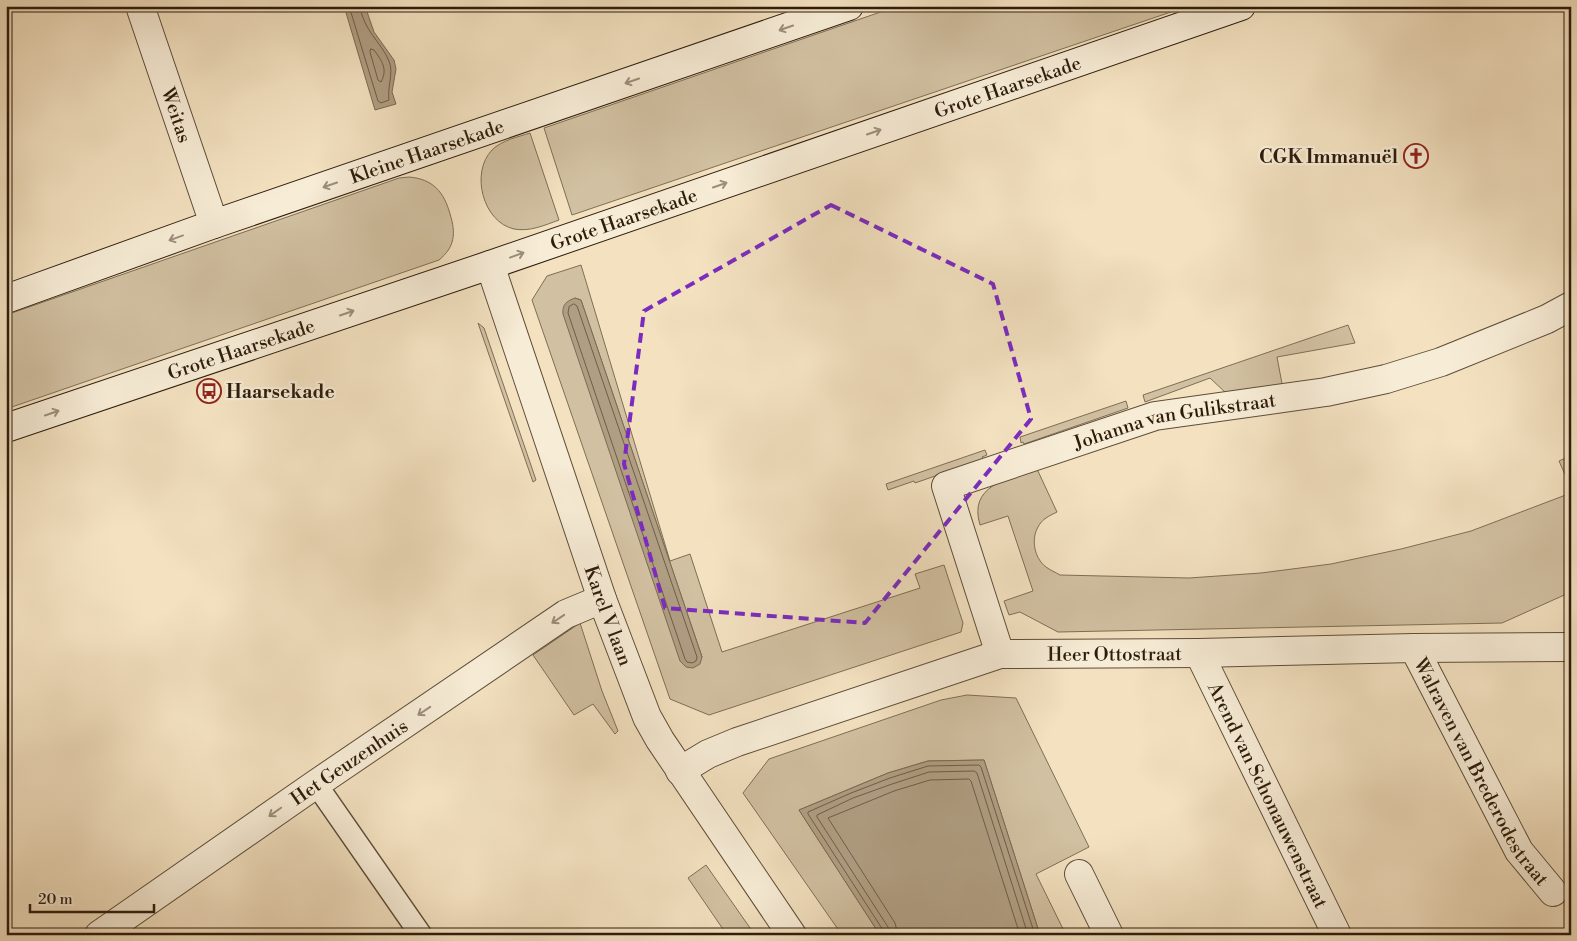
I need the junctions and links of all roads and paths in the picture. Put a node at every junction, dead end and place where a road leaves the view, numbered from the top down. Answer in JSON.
{"nodes":[{"id":1,"x":140,"y":6,"type":"edge"},
{"id":2,"x":849,"y":6,"type":"edge"},
{"id":3,"x":1241,"y":6,"type":"edge"},
{"id":4,"x":214,"y":224,"type":"junction"},
{"id":5,"x":490,"y":265,"type":"junction"},
{"id":6,"x":6,"y":299,"type":"edge"},
{"id":7,"x":1571,"y":306,"type":"edge"},
{"id":8,"x":6,"y":428,"type":"edge"},
{"id":9,"x":602,"y":600,"type":"junction"},
{"id":10,"x":1571,"y":646,"type":"edge"},
{"id":11,"x":1414,"y":648,"type":"junction"},
{"id":12,"x":1199,"y":653,"type":"junction"},
{"id":13,"x":1000,"y":654,"type":"junction"},
{"id":14,"x":680,"y":771,"type":"junction"},
{"id":15,"x":316,"y":784,"type":"junction"},
{"id":16,"x":1079,"y":874,"type":"dead end"},
{"id":17,"x":1553,"y":892,"type":"dead end"},
{"id":18,"x":792,"y":934,"type":"edge"},
{"id":19,"x":99,"y":935,"type":"edge"},
{"id":20,"x":421,"y":935,"type":"edge"},
{"id":21,"x":1109,"y":935,"type":"edge"},
{"id":22,"x":1337,"y":935,"type":"edge"}],
"edges":[{"from":1,"to":4,"type":"street","name":"Weitas"},
{"from":2,"to":4,"type":"street","name":"Kleine Haarsekade","one_way":true},
{"from":5,"to":3,"type":"street","name":"Grote Haarsekade","one_way":true},
{"from":4,"to":6,"type":"street","name":"Kleine Haarsekade","one_way":true},
{"from":8,"to":5,"type":"street","name":"Grote Haarsekade","one_way":true},
{"from":5,"to":9,"type":"street","name":"Karel V laan"},
{"from":7,"to":13,"type":"street","name":"Johanna van Gulikstraat"},
{"from":9,"to":14,"type":"street","name":"Karel V laan"},
{"from":9,"to":15,"type":"street","name":"Het Geuzenhuis","one_way":true},
{"from":10,"to":11,"type":"street","name":"Heer Ottostraat"},
{"from":11,"to":12,"type":"street","name":"Heer Ottostraat"},
{"from":11,"to":17,"type":"street","name":"Walraven van Brederodestraat"},
{"from":12,"to":13,"type":"street","name":"Heer Ottostraat"},
{"from":12,"to":22,"type":"street","name":"Arend van Schonauwenstraat"},
{"from":13,"to":14,"type":"street","name":"Heer Ottostraat"},
{"from":14,"to":18,"type":"street","name":"Karel V laan"},
{"from":15,"to":19,"type":"street","name":"Het Geuzenhuis","one_way":true},
{"from":15,"to":20,"type":"lane"},
{"from":16,"to":21,"type":"street"}]}
